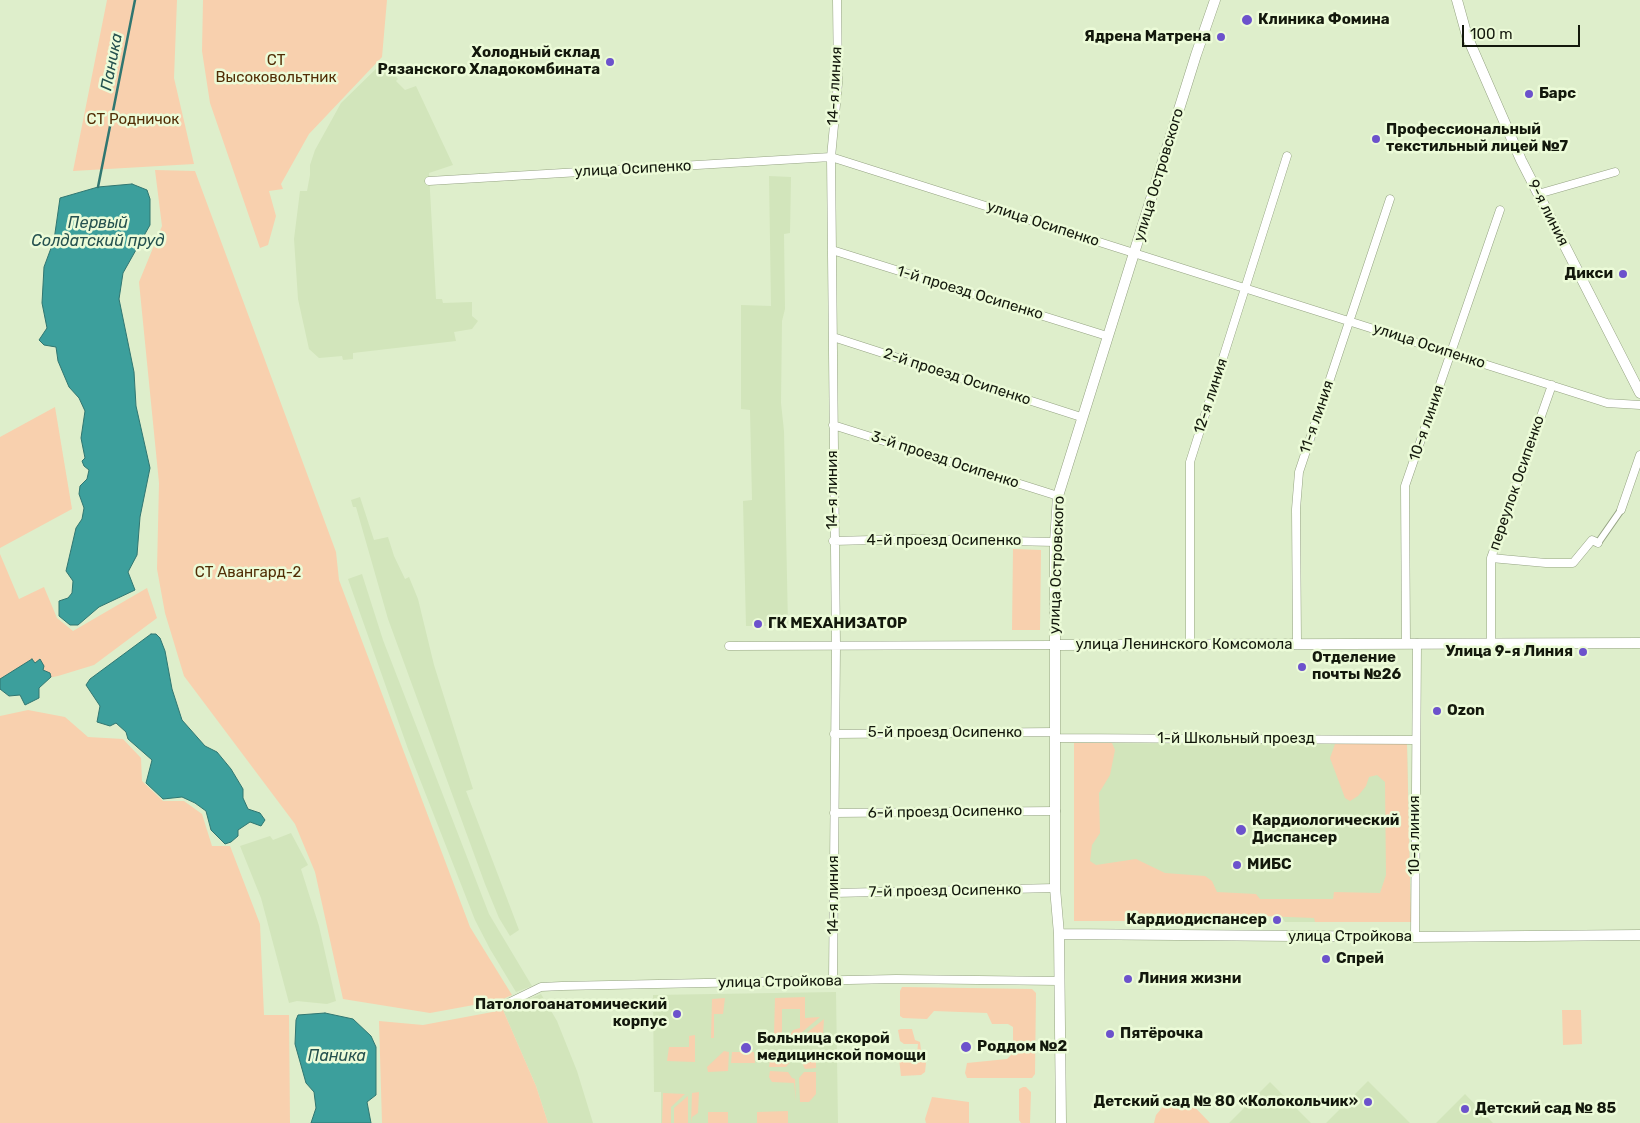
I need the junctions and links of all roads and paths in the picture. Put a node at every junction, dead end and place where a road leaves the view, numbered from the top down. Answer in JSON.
{"nodes":[{"id":1,"x":837,"y":0,"type":"edge"},
{"id":2,"x":1215,"y":0,"type":"edge"},
{"id":3,"x":1457,"y":0,"type":"edge"},
{"id":4,"x":1287,"y":156,"type":"dead end"},
{"id":5,"x":830,"y":157,"type":"junction"},
{"id":6,"x":1615,"y":172,"type":"dead end"},
{"id":7,"x":429,"y":181,"type":"dead end"},
{"id":8,"x":1538,"y":194,"type":"junction"},
{"id":9,"x":1390,"y":199,"type":"dead end"},
{"id":10,"x":1500,"y":210,"type":"dead end"},
{"id":11,"x":832,"y":250,"type":"junction"},
{"id":12,"x":1134,"y":253,"type":"junction"},
{"id":13,"x":1246,"y":287,"type":"junction"},
{"id":14,"x":1350,"y":320,"type":"junction"},
{"id":15,"x":1108,"y":336,"type":"junction"},
{"id":16,"x":833,"y":337,"type":"junction"},
{"id":17,"x":1452,"y":353,"type":"junction"},
{"id":18,"x":1552,"y":385,"type":"junction"},
{"id":19,"x":1640,"y":393,"type":"edge"},
{"id":20,"x":1640,"y":405,"type":"edge"},
{"id":21,"x":1081,"y":416,"type":"junction"},
{"id":22,"x":833,"y":425,"type":"junction"},
{"id":23,"x":1640,"y":455,"type":"edge"},
{"id":24,"x":1058,"y":496,"type":"junction"},
{"id":25,"x":1621,"y":510,"type":"joint"},
{"id":26,"x":833,"y":541,"type":"junction"},
{"id":27,"x":1055,"y":542,"type":"junction"},
{"id":28,"x":1598,"y":543,"type":"joint"},
{"id":29,"x":1491,"y":558,"type":"junction"},
{"id":30,"x":1490,"y":643,"type":"junction"},
{"id":31,"x":1640,"y":643,"type":"edge"},
{"id":32,"x":1297,"y":644,"type":"junction"},
{"id":33,"x":1406,"y":644,"type":"junction"},
{"id":34,"x":1417,"y":644,"type":"junction"},
{"id":35,"x":1054,"y":645,"type":"junction"},
{"id":36,"x":1190,"y":645,"type":"junction"},
{"id":37,"x":728,"y":646,"type":"dead end"},
{"id":38,"x":836,"y":646,"type":"junction"},
{"id":39,"x":834,"y":734,"type":"junction"},
{"id":40,"x":1055,"y":735,"type":"junction"},
{"id":41,"x":1416,"y":740,"type":"junction"},
{"id":42,"x":1056,"y":811,"type":"junction"},
{"id":43,"x":834,"y":813,"type":"junction"},
{"id":44,"x":1056,"y":888,"type":"junction"},
{"id":45,"x":834,"y":893,"type":"junction"},
{"id":46,"x":1059,"y":934,"type":"junction"},
{"id":47,"x":1640,"y":935,"type":"edge"},
{"id":48,"x":1415,"y":937,"type":"junction"},
{"id":49,"x":833,"y":981,"type":"junction"},
{"id":50,"x":1058,"y":981,"type":"junction"},
{"id":51,"x":506,"y":1004,"type":"dead end"},
{"id":52,"x":1061,"y":1123,"type":"edge"}],
"edges":[{"from":1,"to":5,"type":"street","name":"14-я линия"},
{"from":2,"to":12,"type":"street","name":"улица Островского"},
{"from":3,"to":8,"type":"street","name":"9-я линия"},
{"from":4,"to":13,"type":"street","name":"12-я линия"},
{"from":5,"to":7,"type":"street","name":"улица Осипенко"},
{"from":5,"to":11,"type":"street","name":"14-я линия"},
{"from":5,"to":12,"type":"street","name":"улица Осипенко"},
{"from":6,"to":8,"type":"street"},
{"from":8,"to":19,"type":"street","name":"9-я линия"},
{"from":9,"to":14,"type":"street","name":"11-я линия"},
{"from":10,"to":17,"type":"street","name":"10-я линия"},
{"from":11,"to":15,"type":"street","name":"1-й проезд Осипенко"},
{"from":11,"to":16,"type":"street","name":"14-я линия"},
{"from":12,"to":13,"type":"street","name":"улица Осипенко"},
{"from":12,"to":15,"type":"street","name":"улица Островского"},
{"from":13,"to":14,"type":"street","name":"улица Осипенко"},
{"from":13,"to":36,"type":"street","name":"12-я линия"},
{"from":14,"to":17,"type":"street","name":"улица Осипенко"},
{"from":14,"to":32,"type":"street","name":"11-я линия"},
{"from":15,"to":21,"type":"street","name":"улица Островского"},
{"from":16,"to":21,"type":"street","name":"2-й проезд Осипенко"},
{"from":16,"to":22,"type":"street","name":"14-я линия"},
{"from":17,"to":18,"type":"street","name":"улица Осипенко"},
{"from":17,"to":33,"type":"street","name":"10-я линия"},
{"from":18,"to":20,"type":"street","name":"улица Осипенко"},
{"from":18,"to":29,"type":"street","name":"переулок Осипенко"},
{"from":21,"to":24,"type":"street","name":"улица Островского"},
{"from":22,"to":24,"type":"street","name":"3-й проезд Осипенко"},
{"from":22,"to":26,"type":"street","name":"14-я линия"},
{"from":23,"to":25,"type":"street"},
{"from":24,"to":27,"type":"street","name":"улица Островского"},
{"from":25,"to":28,"type":"street"},
{"from":26,"to":27,"type":"street","name":"4-й проезд Осипенко"},
{"from":26,"to":38,"type":"street","name":"14-я линия"},
{"from":27,"to":35,"type":"street","name":"улица Островского"},
{"from":28,"to":29,"type":"street"},
{"from":29,"to":30,"type":"street","name":"переулок Осипенко"},
{"from":30,"to":31,"type":"street","name":"улица Ленинского Комсомола"},
{"from":30,"to":34,"type":"street","name":"улица Ленинского Комсомола"},
{"from":32,"to":33,"type":"street","name":"улица Ленинского Комсомола"},
{"from":32,"to":36,"type":"street","name":"улица Ленинского Комсомола"},
{"from":33,"to":34,"type":"street","name":"улица Ленинского Комсомола"},
{"from":34,"to":41,"type":"street","name":"10-я линия"},
{"from":35,"to":36,"type":"street","name":"улица Ленинского Комсомола"},
{"from":35,"to":38,"type":"street","name":"улица Ленинского Комсомола"},
{"from":35,"to":40,"type":"street","name":"улица Островского"},
{"from":37,"to":38,"type":"street","name":"улица Ленинского Комсомола"},
{"from":38,"to":39,"type":"street","name":"14-я линия"},
{"from":39,"to":40,"type":"street","name":"5-й проезд Осипенко"},
{"from":39,"to":43,"type":"street","name":"14-я линия"},
{"from":40,"to":41,"type":"street","name":"1-й Школьный проезд"},
{"from":40,"to":42,"type":"street","name":"улица Островского"},
{"from":41,"to":48,"type":"street","name":"10-я линия"},
{"from":42,"to":43,"type":"street","name":"6-й проезд Осипенко"},
{"from":42,"to":44,"type":"street","name":"улица Островского"},
{"from":43,"to":45,"type":"street","name":"14-я линия"},
{"from":44,"to":45,"type":"street","name":"7-й проезд Осипенко"},
{"from":44,"to":46,"type":"street","name":"улица Островского"},
{"from":45,"to":49,"type":"street","name":"14-я линия"},
{"from":46,"to":48,"type":"street","name":"улица Стройкова"},
{"from":46,"to":50,"type":"street","name":"улица Островского"},
{"from":47,"to":48,"type":"street","name":"улица Стройкова"},
{"from":49,"to":50,"type":"street","name":"улица Стройкова"},
{"from":49,"to":51,"type":"street","name":"улица Стройкова"},
{"from":50,"to":52,"type":"street","name":"улица Островского"}]}
